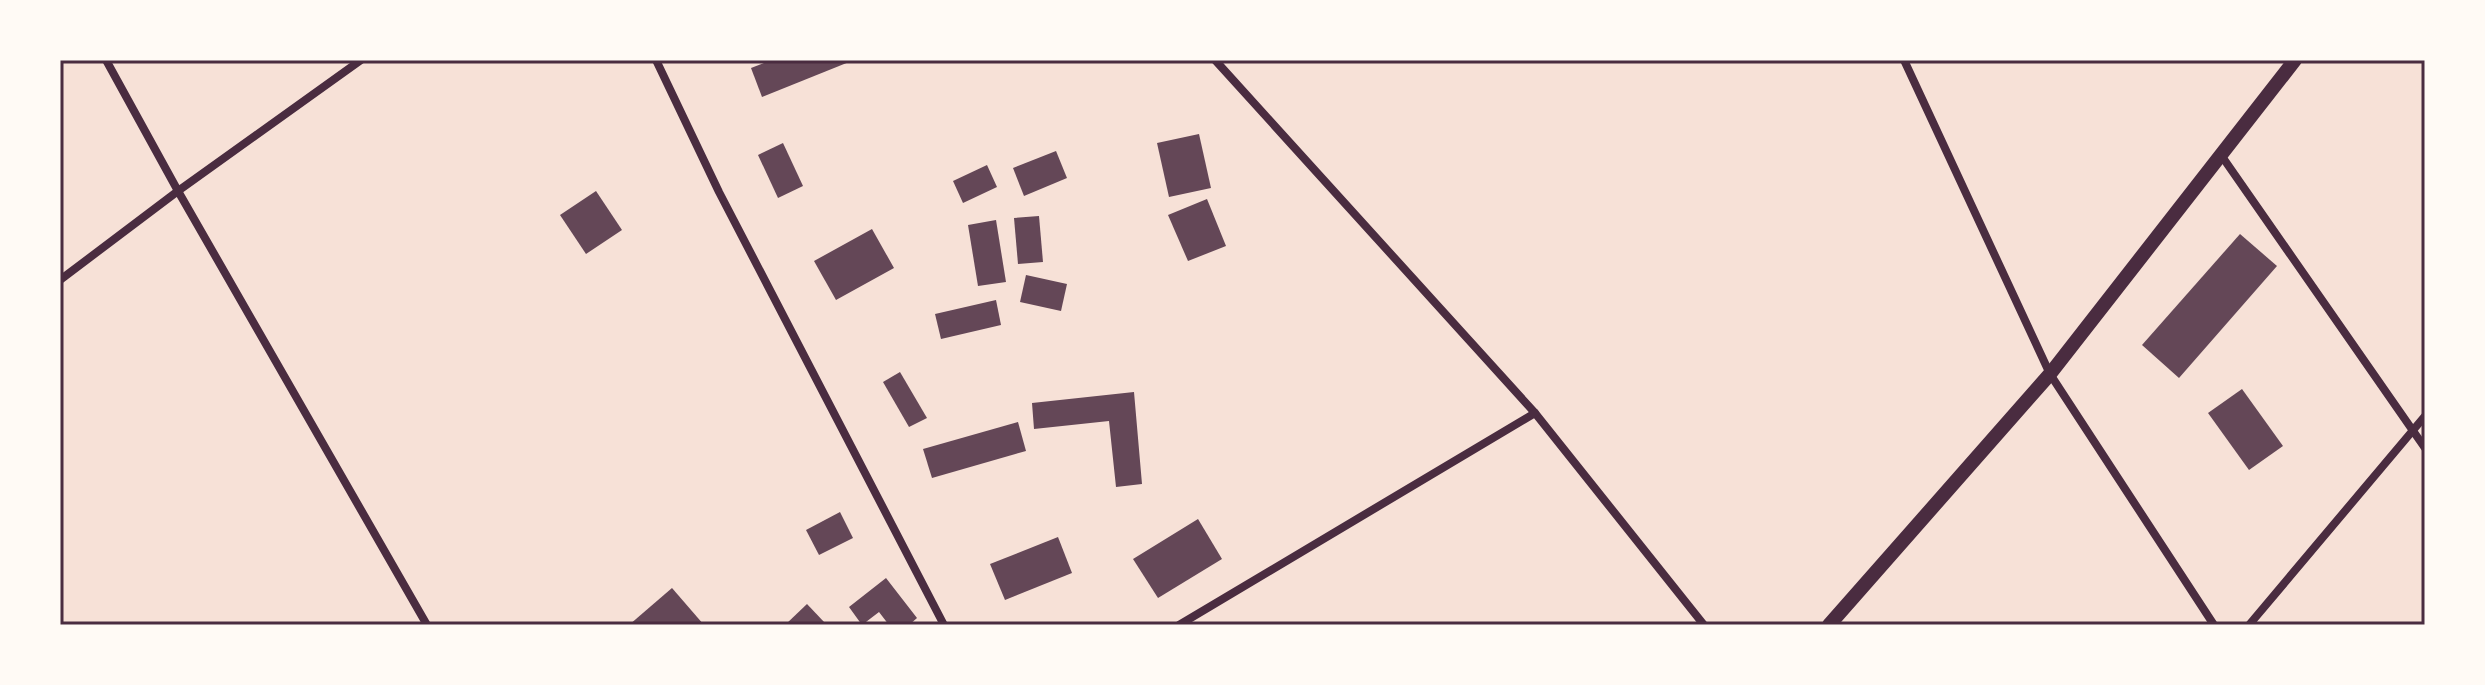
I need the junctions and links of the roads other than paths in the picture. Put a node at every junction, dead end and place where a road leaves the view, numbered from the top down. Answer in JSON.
{"nodes":[{"id":1,"x":106,"y":60,"type":"edge"},
{"id":2,"x":361,"y":60,"type":"edge"},
{"id":3,"x":656,"y":60,"type":"edge"},
{"id":4,"x":1215,"y":60,"type":"edge"},
{"id":5,"x":1904,"y":60,"type":"edge"},
{"id":6,"x":2295,"y":60,"type":"edge"},
{"id":7,"x":2221,"y":155,"type":"junction"},
{"id":8,"x":178,"y":191,"type":"junction"},
{"id":9,"x":60,"y":280,"type":"edge"},
{"id":10,"x":2050,"y":374,"type":"junction"},
{"id":11,"x":1535,"y":413,"type":"junction"},
{"id":12,"x":2425,"y":416,"type":"edge"},
{"id":13,"x":2412,"y":430,"type":"junction"},
{"id":14,"x":2425,"y":448,"type":"edge"},
{"id":15,"x":427,"y":625,"type":"edge"},
{"id":16,"x":944,"y":625,"type":"edge"},
{"id":17,"x":1179,"y":625,"type":"edge"},
{"id":18,"x":1704,"y":625,"type":"edge"},
{"id":19,"x":1829,"y":625,"type":"edge"},
{"id":20,"x":2214,"y":625,"type":"edge"},
{"id":21,"x":2249,"y":625,"type":"edge"}],
"edges":[{"from":1,"to":8,"type":"street"},
{"from":2,"to":8,"type":"street"},
{"from":3,"to":16,"type":"street"},
{"from":4,"to":11,"type":"street"},
{"from":5,"to":10,"type":"street"},
{"from":6,"to":7,"type":"street"},
{"from":7,"to":10,"type":"street"},
{"from":7,"to":13,"type":"street"},
{"from":8,"to":9,"type":"street"},
{"from":8,"to":15,"type":"street"},
{"from":10,"to":19,"type":"street"},
{"from":10,"to":20,"type":"street"},
{"from":11,"to":17,"type":"street"},
{"from":11,"to":18,"type":"street"},
{"from":12,"to":13,"type":"street"},
{"from":13,"to":14,"type":"street"},
{"from":13,"to":21,"type":"street"}]}
